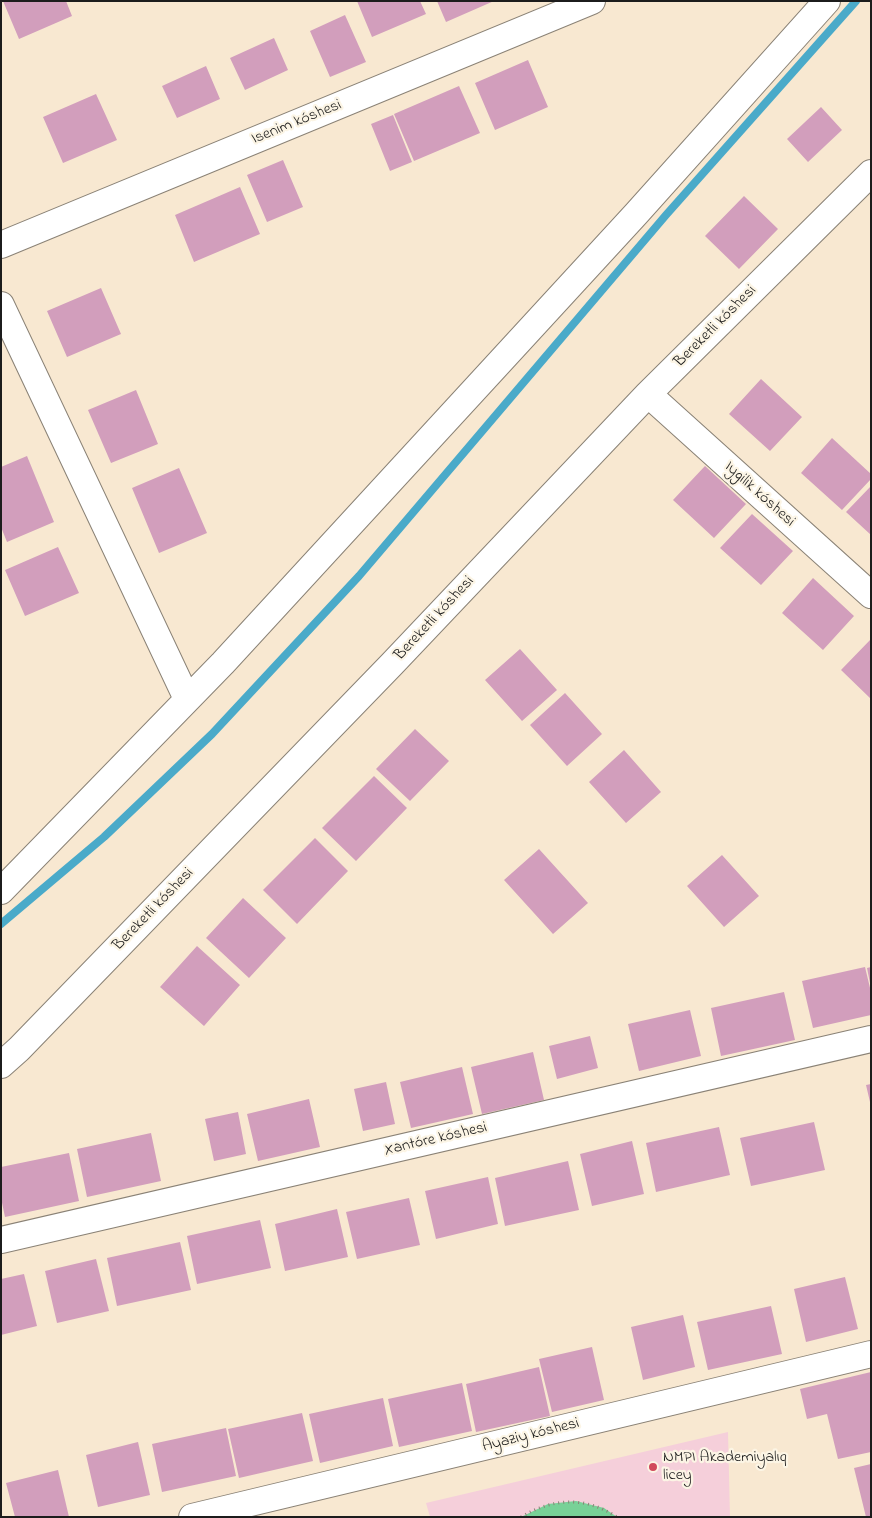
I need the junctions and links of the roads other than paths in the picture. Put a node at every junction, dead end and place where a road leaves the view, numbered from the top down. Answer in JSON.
{"nodes":[{"id":1,"x":592,"y":1,"type":"edge"},
{"id":2,"x":827,"y":1,"type":"edge"},
{"id":3,"x":871,"y":174,"type":"edge"},
{"id":4,"x":1,"y":245,"type":"edge"},
{"id":5,"x":1,"y":305,"type":"edge"},
{"id":6,"x":648,"y":394,"type":"junction"},
{"id":7,"x":871,"y":595,"type":"edge"},
{"id":8,"x":188,"y":699,"type":"junction"},
{"id":9,"x":1,"y":891,"type":"edge"},
{"id":10,"x":871,"y":1039,"type":"edge"},
{"id":11,"x":1,"y":1065,"type":"edge"},
{"id":12,"x":1,"y":1240,"type":"edge"},
{"id":13,"x":871,"y":1354,"type":"edge"},
{"id":14,"x":270,"y":1508,"type":"edge"},
{"id":15,"x":192,"y":1517,"type":"edge"}],
"edges":[{"from":1,"to":4,"type":"street","name":"Isenim kóshesi"},
{"from":2,"to":8,"type":"street"},
{"from":3,"to":6,"type":"street","name":"Bereketli kóshesi"},
{"from":5,"to":8,"type":"street"},
{"from":6,"to":7,"type":"street","name":"Iygilik kóshesi"},
{"from":6,"to":11,"type":"street","name":"Bereketli kóshesi"},
{"from":8,"to":9,"type":"street"},
{"from":10,"to":12,"type":"street","name":"Xantóre kóshesi"},
{"from":13,"to":14,"type":"street","name":"Ayaziy kóshesi"},
{"from":14,"to":15,"type":"street","name":"Ayaziy kóshesi"}]}
